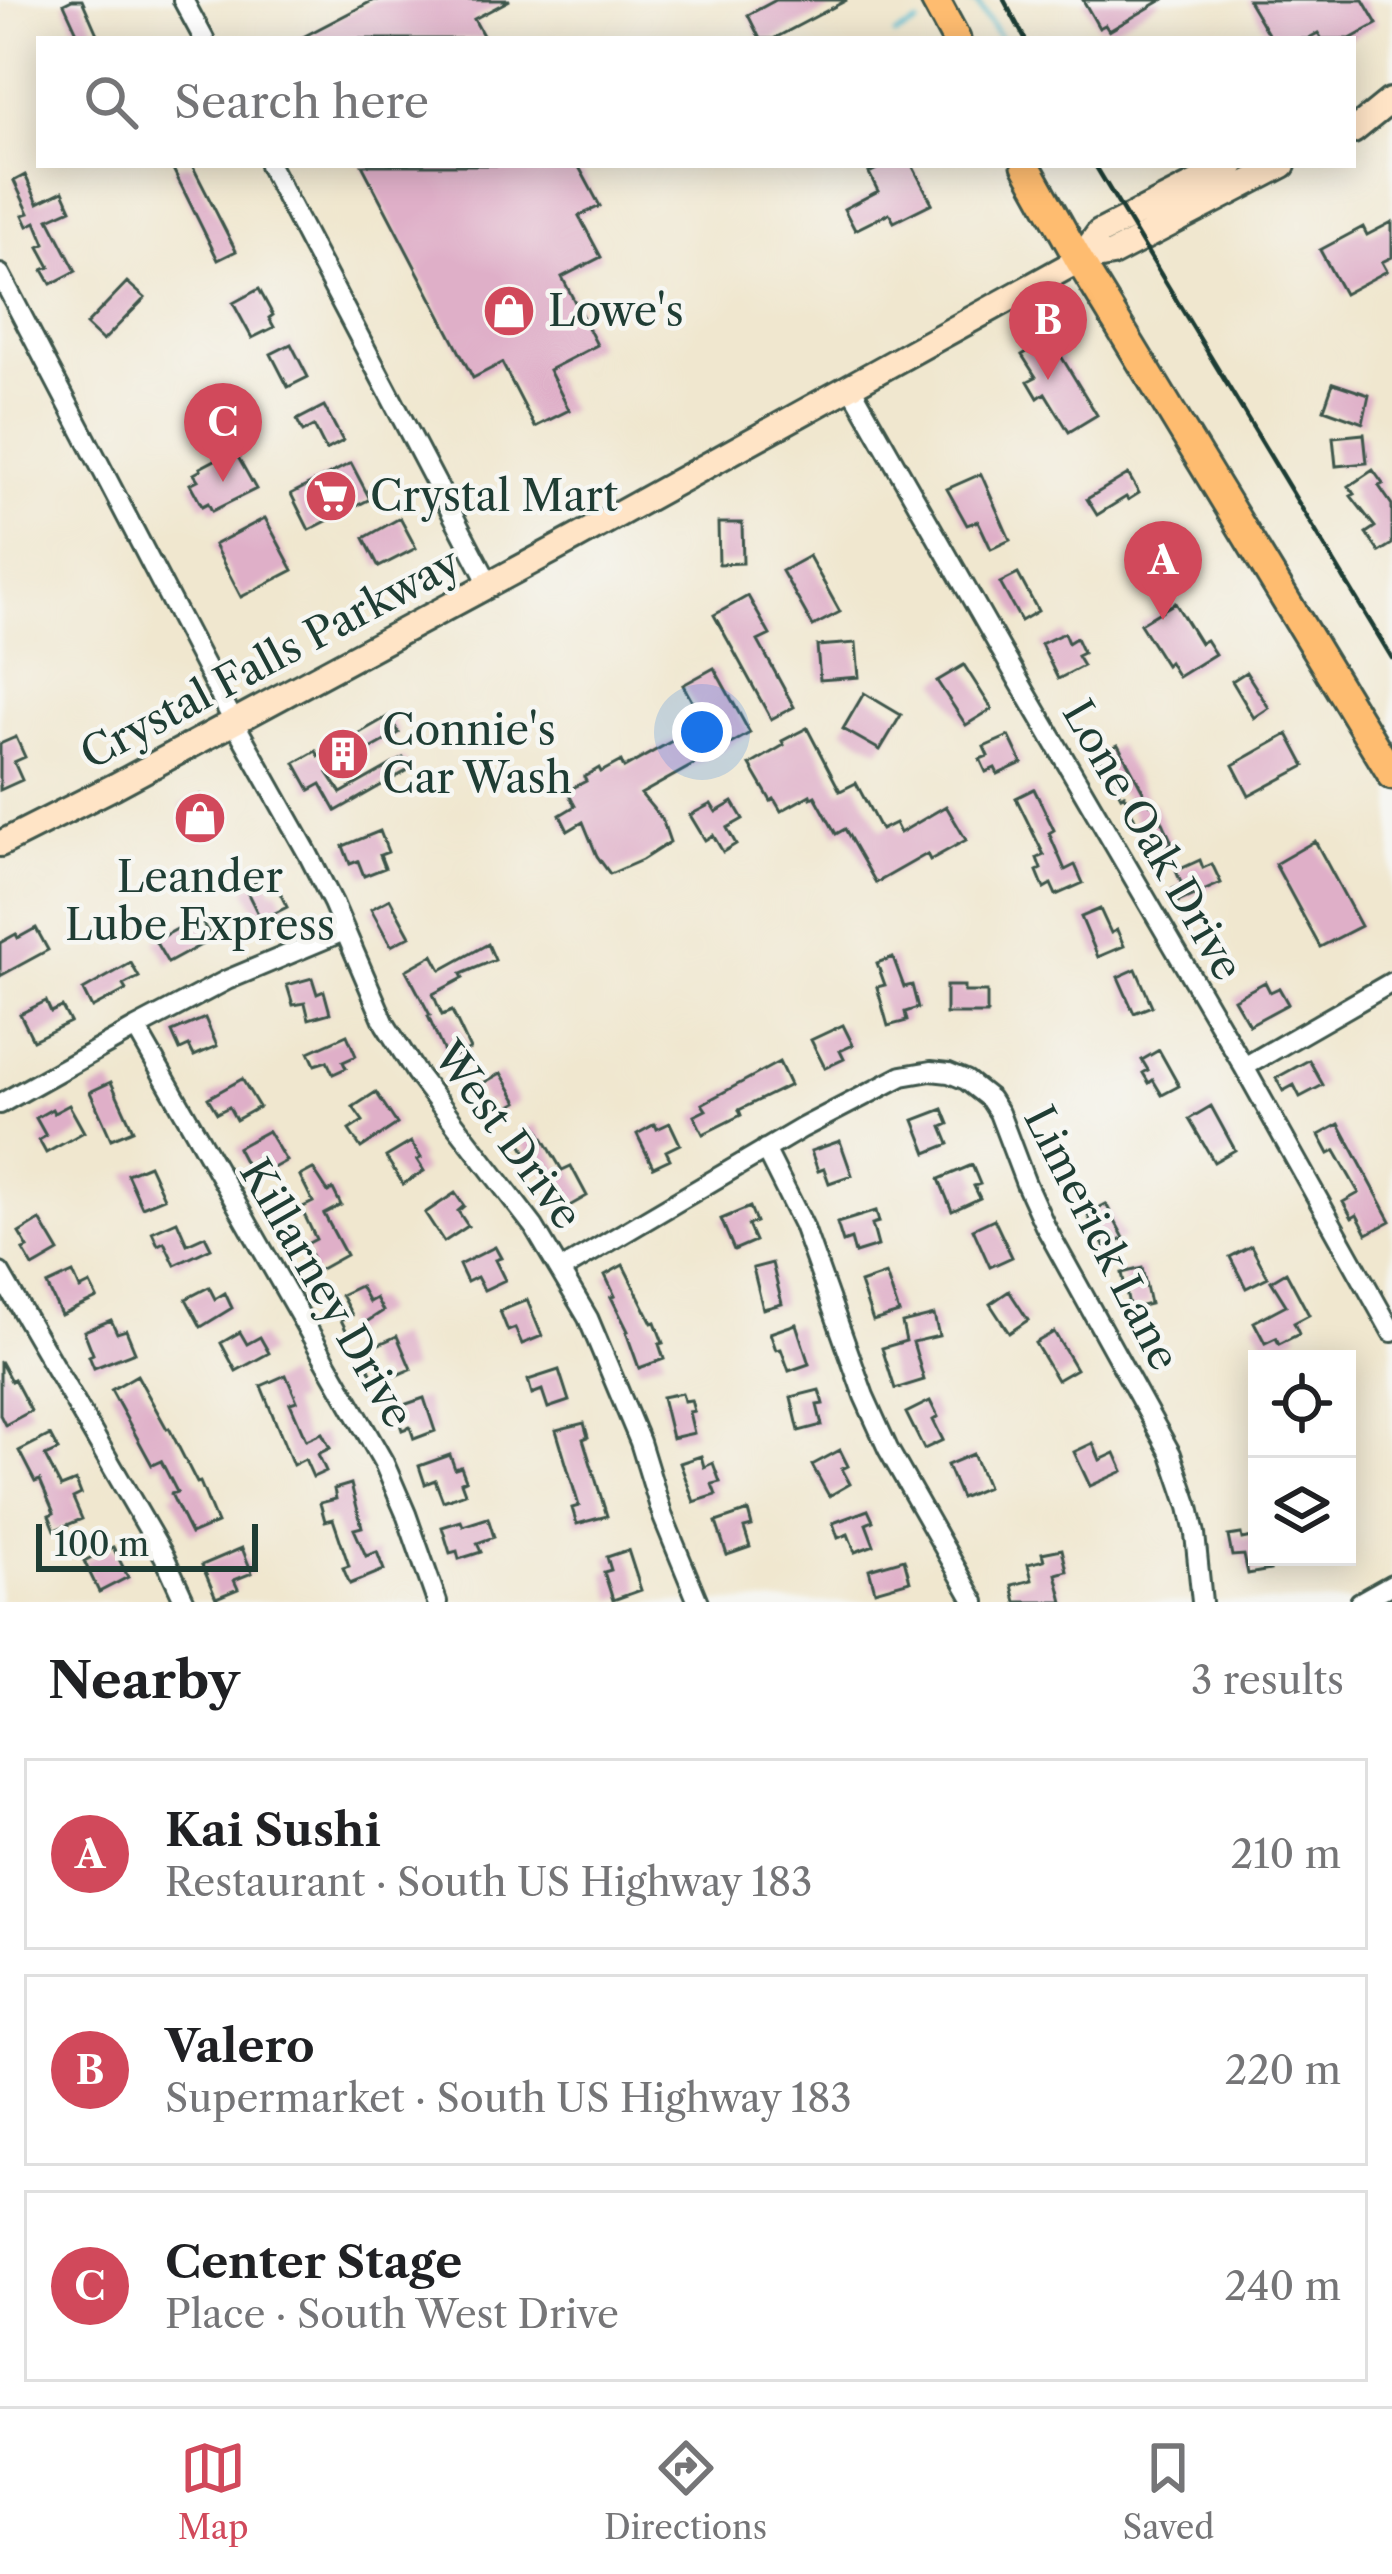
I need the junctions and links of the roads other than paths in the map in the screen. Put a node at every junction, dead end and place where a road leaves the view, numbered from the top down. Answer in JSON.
{"nodes":[{"id":1,"x":183,"y":0,"type":"edge"},
{"id":2,"x":935,"y":0,"type":"edge"},
{"id":3,"x":201,"y":36,"type":"edge"},
{"id":4,"x":954,"y":36,"type":"edge"},
{"id":5,"x":1391,"y":101,"type":"edge"},
{"id":6,"x":1356,"y":108,"type":"edge"},
{"id":7,"x":1356,"y":129,"type":"edge"},
{"id":8,"x":271,"y":168,"type":"edge"},
{"id":9,"x":1028,"y":168,"type":"edge"},
{"id":10,"x":1227,"y":168,"type":"edge"},
{"id":11,"x":1277,"y":168,"type":"edge"},
{"id":12,"x":1079,"y":260,"type":"junction"},
{"id":13,"x":0,"y":274,"type":"edge"},
{"id":14,"x":850,"y":386,"type":"junction"},
{"id":15,"x":489,"y":584,"type":"junction"},
{"id":16,"x":234,"y":722,"type":"junction"},
{"id":17,"x":1392,"y":775,"type":"edge"},
{"id":18,"x":0,"y":844,"type":"edge"},
{"id":19,"x":344,"y":931,"type":"junction"},
{"id":20,"x":1392,"y":982,"type":"edge"},
{"id":21,"x":136,"y":1028,"type":"junction"},
{"id":22,"x":1244,"y":1067,"type":"junction"},
{"id":23,"x":0,"y":1104,"type":"edge"},
{"id":24,"x":765,"y":1149,"type":"junction"},
{"id":25,"x":561,"y":1270,"type":"junction"},
{"id":26,"x":0,"y":1273,"type":"edge"},
{"id":27,"x":1392,"y":1332,"type":"edge"},
{"id":28,"x":1392,"y":1583,"type":"edge"},
{"id":29,"x":185,"y":1602,"type":"edge"},
{"id":30,"x":437,"y":1602,"type":"edge"},
{"id":31,"x":698,"y":1602,"type":"edge"},
{"id":32,"x":975,"y":1602,"type":"edge"},
{"id":33,"x":1202,"y":1602,"type":"edge"},
{"id":34,"x":1360,"y":1602,"type":"edge"}],
"edges":[{"from":1,"to":3,"type":"street"},
{"from":2,"to":4,"type":"main road"},
{"from":5,"to":6,"type":"main road"},
{"from":5,"to":7,"type":"main road"},
{"from":8,"to":15,"type":"street"},
{"from":9,"to":12,"type":"main road"},
{"from":10,"to":12,"type":"main road"},
{"from":11,"to":12,"type":"main road"},
{"from":12,"to":14,"type":"main road","name":"Crystal Falls Parkway"},
{"from":12,"to":17,"type":"main road"},
{"from":13,"to":16,"type":"street","name":"West Drive"},
{"from":14,"to":15,"type":"main road","name":"Crystal Falls Parkway"},
{"from":14,"to":22,"type":"street","name":"Lone Oak Drive"},
{"from":15,"to":16,"type":"main road","name":"Crystal Falls Parkway"},
{"from":16,"to":18,"type":"main road","name":"Crystal Falls Parkway"},
{"from":16,"to":19,"type":"street","name":"West Drive"},
{"from":19,"to":21,"type":"street"},
{"from":19,"to":25,"type":"street","name":"West Drive"},
{"from":20,"to":22,"type":"street"},
{"from":21,"to":23,"type":"street"},
{"from":21,"to":30,"type":"street","name":"Killarney Drive"},
{"from":22,"to":27,"type":"street","name":"Lone Oak Drive"},
{"from":24,"to":25,"type":"street","name":"Limerick Lane"},
{"from":24,"to":32,"type":"street"},
{"from":24,"to":33,"type":"street","name":"Limerick Lane"},
{"from":25,"to":31,"type":"street","name":"West Drive"},
{"from":26,"to":29,"type":"street"},
{"from":28,"to":34,"type":"street"}]}
